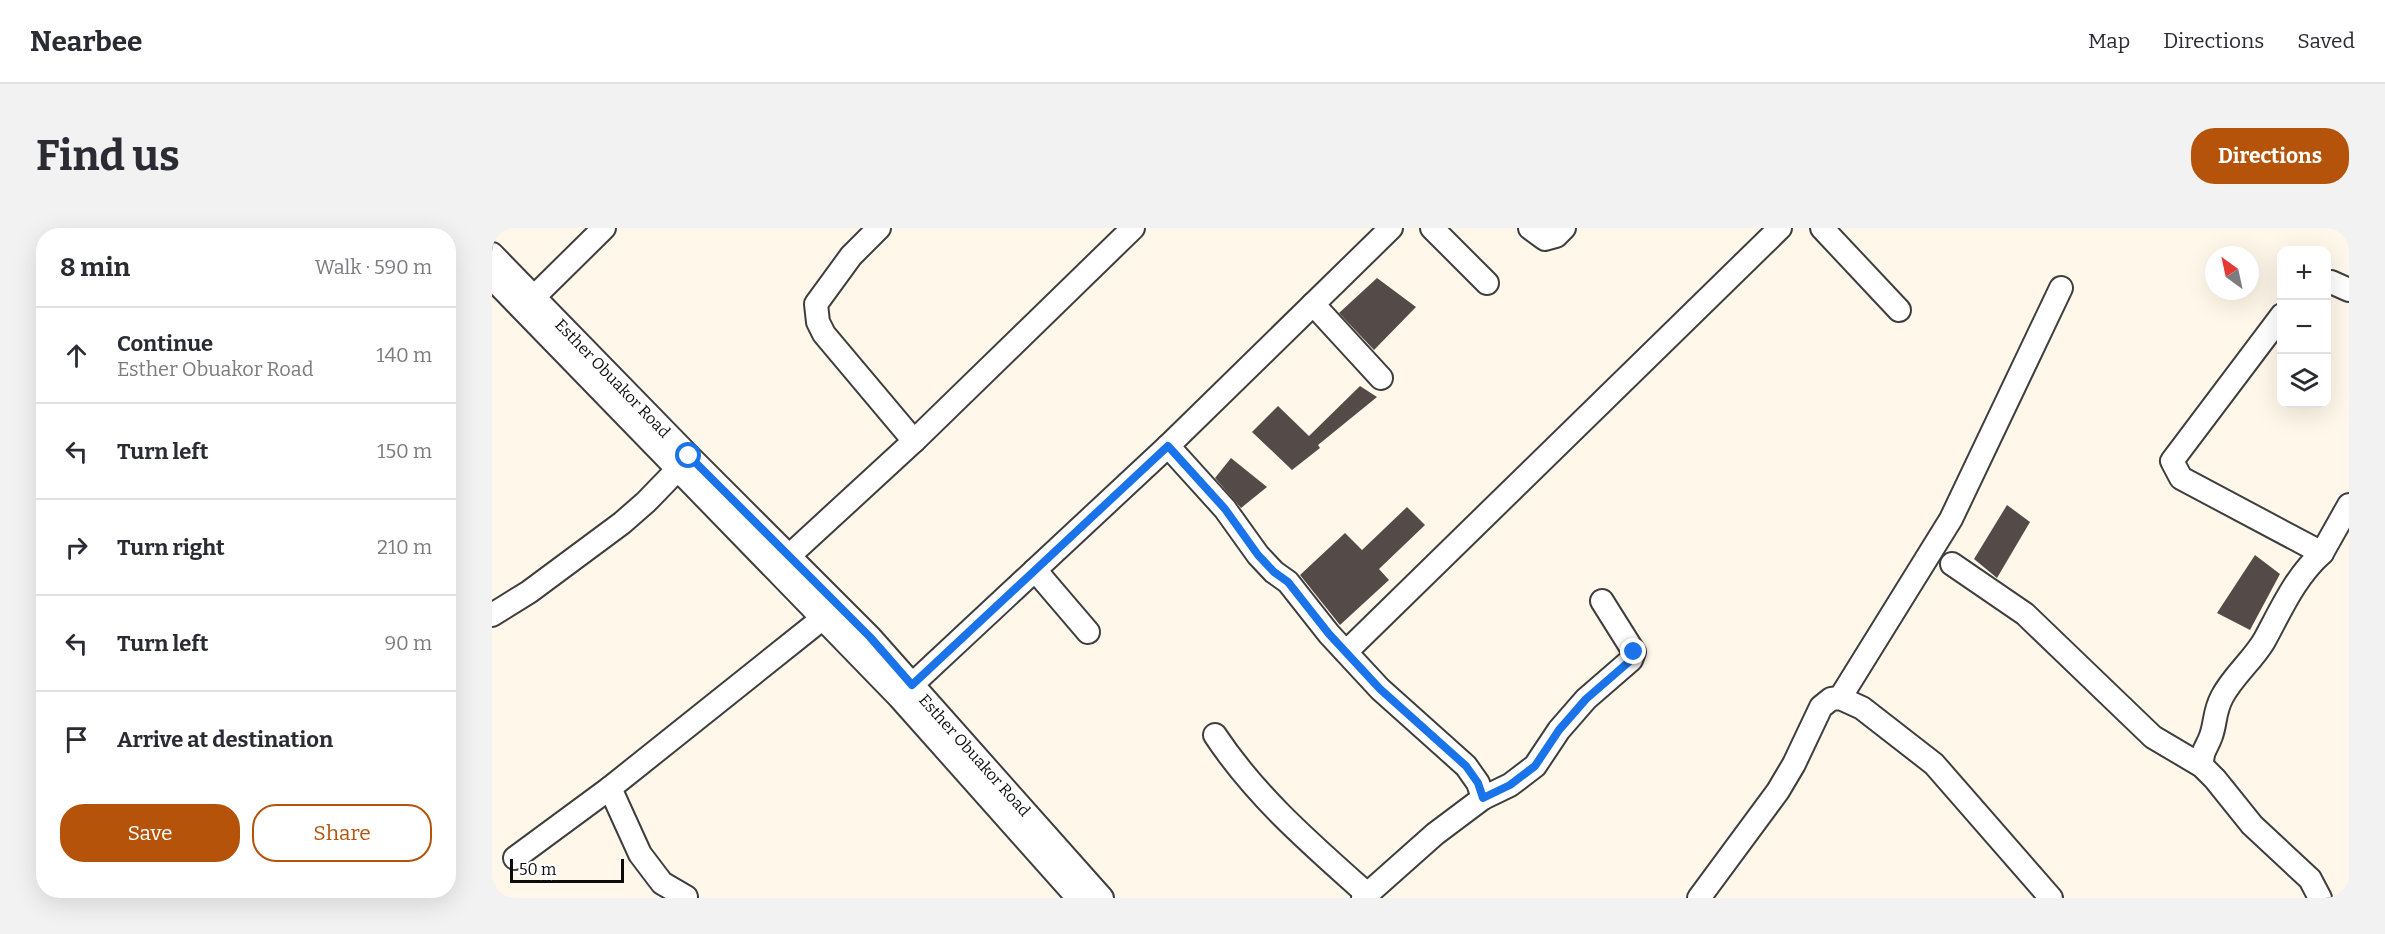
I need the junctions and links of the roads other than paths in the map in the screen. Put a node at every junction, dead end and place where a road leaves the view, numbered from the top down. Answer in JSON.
{"nodes":[{"id":1,"x":604,"y":228,"type":"edge"},
{"id":2,"x":879,"y":228,"type":"edge"},
{"id":3,"x":1133,"y":228,"type":"edge"},
{"id":4,"x":1391,"y":228,"type":"edge"},
{"id":5,"x":1432,"y":228,"type":"edge"},
{"id":6,"x":1530,"y":228,"type":"edge"},
{"id":7,"x":1564,"y":228,"type":"edge"},
{"id":8,"x":1780,"y":228,"type":"edge"},
{"id":9,"x":1822,"y":228,"type":"edge"},
{"id":10,"x":492,"y":254,"type":"edge"},
{"id":11,"x":492,"y":278,"type":"edge"},
{"id":12,"x":1487,"y":283,"type":"dead end"},
{"id":13,"x":2061,"y":288,"type":"dead end"},
{"id":14,"x":534,"y":297,"type":"junction"},
{"id":15,"x":1313,"y":304,"type":"junction"},
{"id":16,"x":1899,"y":310,"type":"dead end"},
{"id":17,"x":2277,"y":322,"type":"edge"},
{"id":18,"x":1381,"y":378,"type":"dead end"},
{"id":19,"x":914,"y":441,"type":"junction"},
{"id":20,"x":1168,"y":446,"type":"junction"},
{"id":21,"x":678,"y":469,"type":"junction"},
{"id":22,"x":2349,"y":506,"type":"edge"},
{"id":23,"x":2322,"y":553,"type":"junction"},
{"id":24,"x":789,"y":556,"type":"junction"},
{"id":25,"x":1953,"y":564,"type":"dead end"},
{"id":26,"x":1035,"y":570,"type":"junction"},
{"id":27,"x":1602,"y":601,"type":"dead end"},
{"id":28,"x":492,"y":615,"type":"edge"},
{"id":29,"x":824,"y":618,"type":"junction"},
{"id":30,"x":1088,"y":632,"type":"dead end"},
{"id":31,"x":1346,"y":652,"type":"junction"},
{"id":32,"x":906,"y":691,"type":"junction"},
{"id":33,"x":1840,"y":698,"type":"junction"},
{"id":34,"x":1215,"y":735,"type":"dead end"},
{"id":35,"x":2202,"y":766,"type":"junction"},
{"id":36,"x":610,"y":788,"type":"junction"},
{"id":37,"x":1483,"y":798,"type":"junction"},
{"id":38,"x":515,"y":858,"type":"dead end"},
{"id":39,"x":1066,"y":894,"type":"edge"},
{"id":40,"x":1365,"y":896,"type":"edge"},
{"id":41,"x":686,"y":897,"type":"edge"},
{"id":42,"x":1102,"y":898,"type":"edge"},
{"id":43,"x":1699,"y":898,"type":"edge"},
{"id":44,"x":2051,"y":898,"type":"edge"},
{"id":45,"x":2320,"y":898,"type":"edge"}],
"edges":[{"from":1,"to":14,"type":"street"},
{"from":2,"to":19,"type":"street"},
{"from":3,"to":19,"type":"street"},
{"from":4,"to":15,"type":"street"},
{"from":5,"to":12,"type":"street"},
{"from":6,"to":7,"type":"street"},
{"from":8,"to":31,"type":"street"},
{"from":9,"to":16,"type":"street"},
{"from":10,"to":14,"type":"street","name":"Esther Obuakor Road"},
{"from":11,"to":21,"type":"street","name":"Esther Obuakor Road"},
{"from":13,"to":33,"type":"street"},
{"from":14,"to":24,"type":"street","name":"Esther Obuakor Road"},
{"from":15,"to":18,"type":"street"},
{"from":15,"to":20,"type":"street"},
{"from":17,"to":23,"type":"street"},
{"from":19,"to":24,"type":"street"},
{"from":20,"to":26,"type":"street"},
{"from":20,"to":31,"type":"street"},
{"from":21,"to":28,"type":"street"},
{"from":21,"to":29,"type":"street","name":"Esther Obuakor Road"},
{"from":22,"to":23,"type":"street"},
{"from":23,"to":35,"type":"street"},
{"from":24,"to":32,"type":"street","name":"Esther Obuakor Road"},
{"from":25,"to":35,"type":"street"},
{"from":26,"to":30,"type":"street"},
{"from":26,"to":32,"type":"street"},
{"from":27,"to":37,"type":"street"},
{"from":29,"to":32,"type":"street","name":"Esther Obuakor Road"},
{"from":29,"to":36,"type":"street"},
{"from":31,"to":37,"type":"street"},
{"from":32,"to":39,"type":"street","name":"Esther Obuakor Road"},
{"from":32,"to":42,"type":"street","name":"Esther Obuakor Road"},
{"from":33,"to":43,"type":"street"},
{"from":33,"to":44,"type":"street"},
{"from":34,"to":40,"type":"street"},
{"from":35,"to":45,"type":"street"},
{"from":36,"to":38,"type":"street"},
{"from":36,"to":41,"type":"street"},
{"from":37,"to":40,"type":"street"}]}
